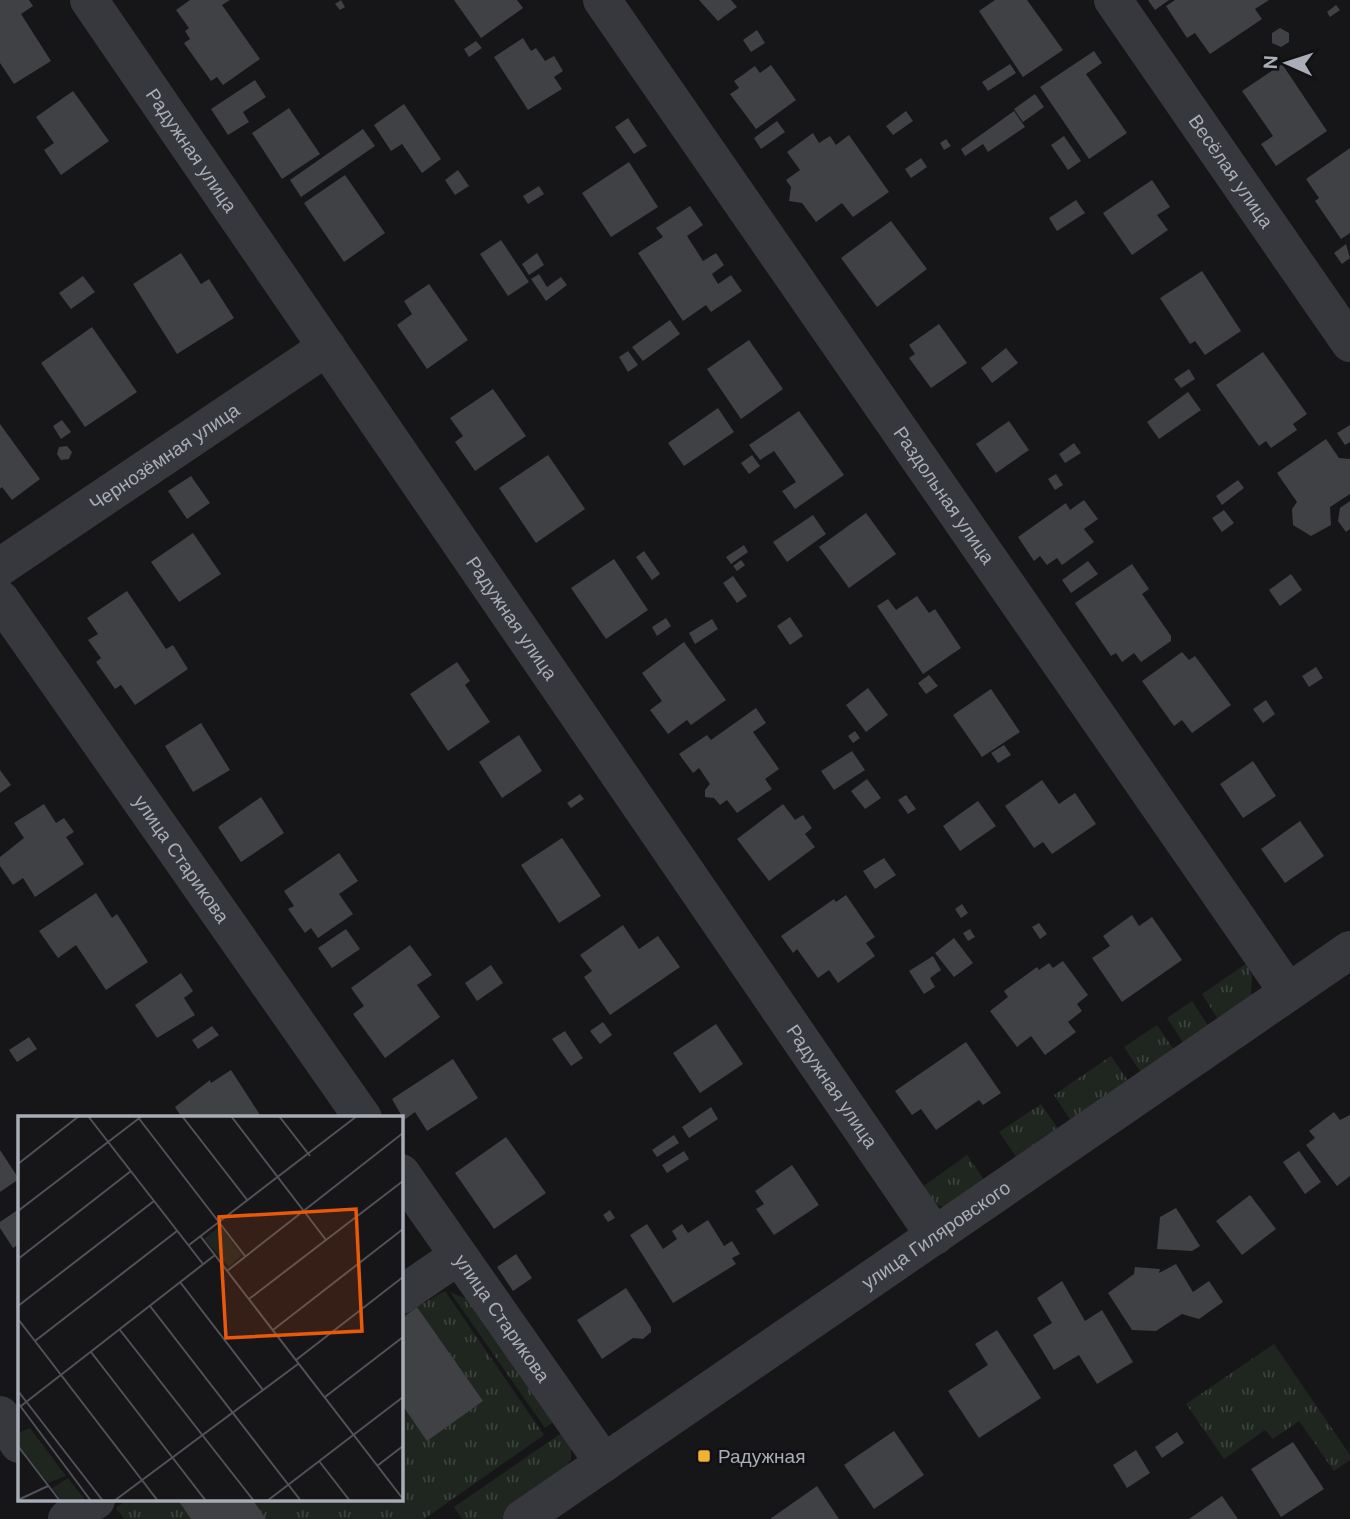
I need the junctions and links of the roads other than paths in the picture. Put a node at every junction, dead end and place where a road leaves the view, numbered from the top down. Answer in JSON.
{"nodes":[{"id":1,"x":89,"y":0,"type":"edge"},
{"id":2,"x":601,"y":0,"type":"edge"},
{"id":3,"x":1113,"y":0,"type":"edge"},
{"id":4,"x":1350,"y":343,"type":"edge"},
{"id":5,"x":327,"y":347,"type":"junction"},
{"id":6,"x":0,"y":567,"type":"edge"},
{"id":7,"x":0,"y":599,"type":"edge"},
{"id":8,"x":1350,"y":950,"type":"edge"},
{"id":9,"x":1288,"y":992,"type":"junction"},
{"id":10,"x":362,"y":1116,"type":"edge"},
{"id":11,"x":402,"y":1174,"type":"edge"},
{"id":12,"x":935,"y":1236,"type":"junction"},
{"id":13,"x":458,"y":1256,"type":"junction"},
{"id":14,"x":402,"y":1294,"type":"edge"},
{"id":15,"x":0,"y":1415,"type":"edge"},
{"id":16,"x":18,"y":1442,"type":"edge"},
{"id":17,"x":604,"y":1463,"type":"junction"},
{"id":18,"x":57,"y":1502,"type":"edge"},
{"id":19,"x":93,"y":1502,"type":"edge"},
{"id":20,"x":68,"y":1519,"type":"edge"},
{"id":21,"x":522,"y":1519,"type":"edge"}],
"edges":[{"from":1,"to":5,"type":"street","name":"Радужная улица"},
{"from":2,"to":9,"type":"street","name":"Раздольная улица"},
{"from":3,"to":4,"type":"street","name":"Весёлая улица"},
{"from":5,"to":6,"type":"street","name":"Чернозёмная улица"},
{"from":5,"to":12,"type":"street","name":"Радужная улица"},
{"from":7,"to":10,"type":"street","name":"улица Старикова"},
{"from":8,"to":9,"type":"street","name":"улица Гиляровского"},
{"from":9,"to":12,"type":"street","name":"улица Гиляровского"},
{"from":11,"to":13,"type":"street","name":"улица Старикова"},
{"from":12,"to":17,"type":"street","name":"улица Гиляровского"},
{"from":13,"to":14,"type":"street"},
{"from":13,"to":17,"type":"street","name":"улица Старикова"},
{"from":15,"to":16,"type":"street"},
{"from":17,"to":21,"type":"street","name":"улица Гиляровского"},
{"from":18,"to":20,"type":"street"},
{"from":19,"to":20,"type":"street"}]}
